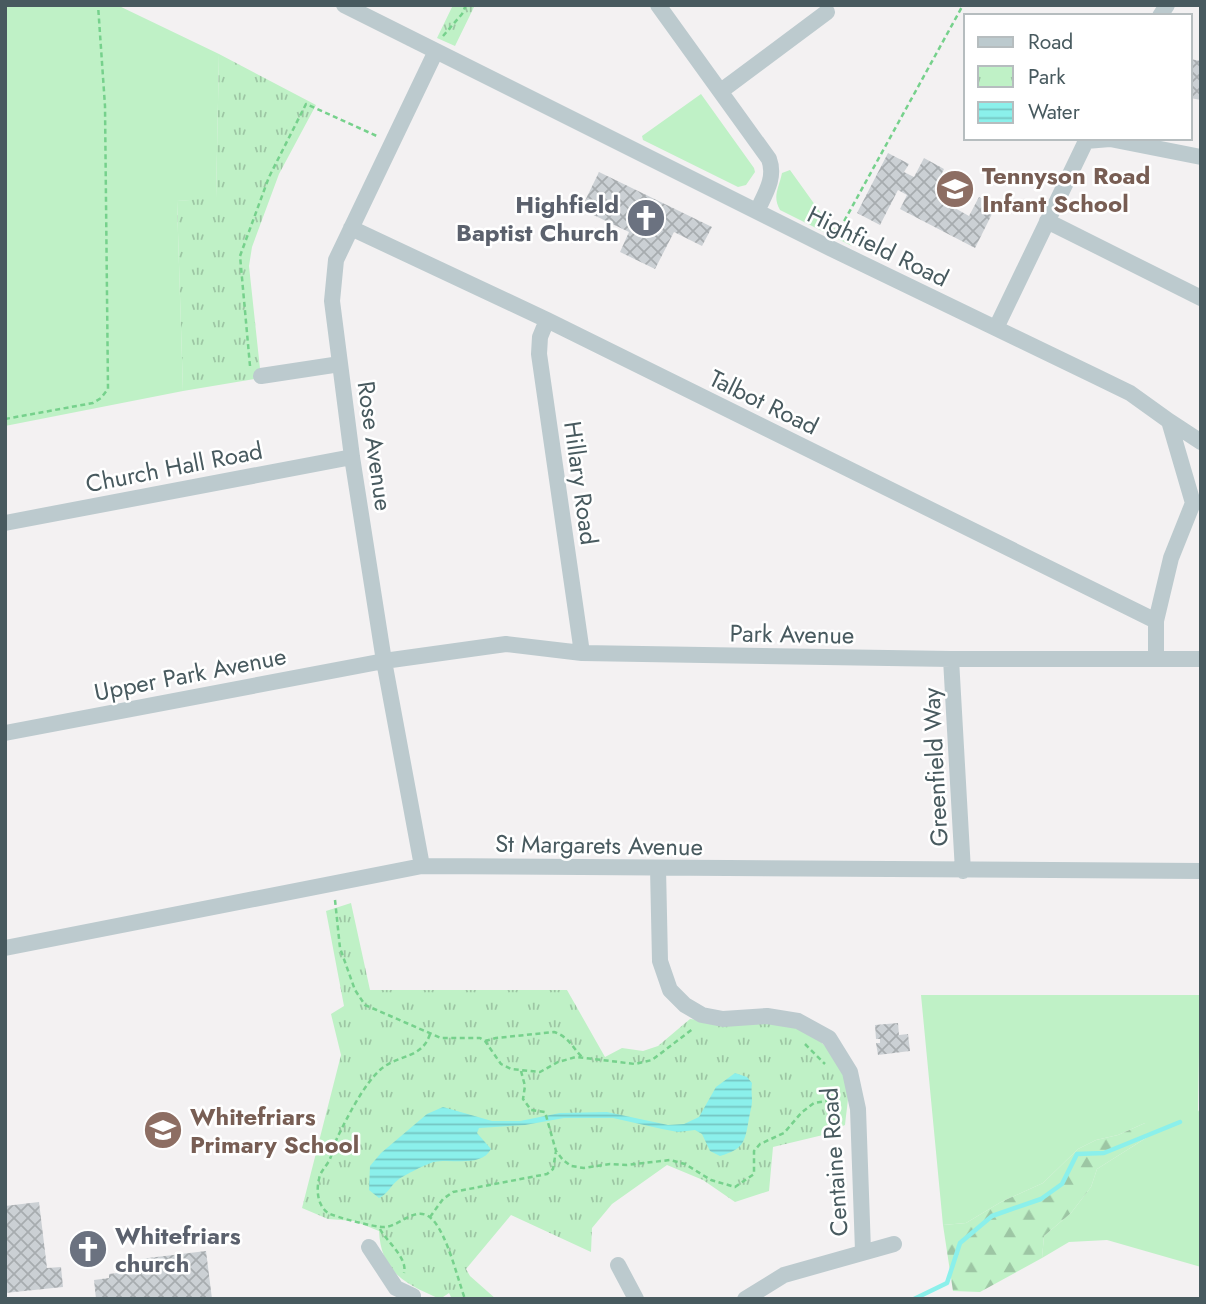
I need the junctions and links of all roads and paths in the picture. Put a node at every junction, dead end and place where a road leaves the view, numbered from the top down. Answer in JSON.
{"nodes":[{"id":1,"x":98,"y":5,"type":"edge"},
{"id":2,"x":344,"y":5,"type":"edge"},
{"id":3,"x":466,"y":5,"type":"edge"},
{"id":4,"x":658,"y":5,"type":"edge"},
{"id":5,"x":962,"y":5,"type":"edge"},
{"id":6,"x":827,"y":12,"type":"dead end"},
{"id":7,"x":436,"y":51,"type":"junction"},
{"id":8,"x":721,"y":91,"type":"junction"},
{"id":9,"x":1085,"y":140,"type":"edge"},
{"id":10,"x":1121,"y":140,"type":"edge"},
{"id":11,"x":392,"y":143,"type":"junction"},
{"id":12,"x":1178,"y":145,"type":"edge"},
{"id":13,"x":1201,"y":157,"type":"edge"},
{"id":14,"x":757,"y":211,"type":"junction"},
{"id":15,"x":1047,"y":221,"type":"junction"},
{"id":16,"x":351,"y":228,"type":"junction"},
{"id":17,"x":830,"y":248,"type":"junction"},
{"id":18,"x":1201,"y":298,"type":"edge"},
{"id":19,"x":547,"y":320,"type":"junction"},
{"id":20,"x":996,"y":328,"type":"junction"},
{"id":21,"x":340,"y":364,"type":"junction"},
{"id":22,"x":261,"y":376,"type":"joint"},
{"id":23,"x":5,"y":419,"type":"edge"},
{"id":24,"x":1169,"y":421,"type":"junction"},
{"id":25,"x":1201,"y":442,"type":"edge"},
{"id":26,"x":352,"y":457,"type":"junction"},
{"id":27,"x":1197,"y":500,"type":"edge"},
{"id":28,"x":5,"y":523,"type":"edge"},
{"id":29,"x":1156,"y":621,"type":"junction"},
{"id":30,"x":582,"y":653,"type":"junction"},
{"id":31,"x":951,"y":659,"type":"junction"},
{"id":32,"x":1156,"y":659,"type":"junction"},
{"id":33,"x":1201,"y":659,"type":"edge"},
{"id":34,"x":384,"y":661,"type":"junction"},
{"id":35,"x":5,"y":733,"type":"edge"},
{"id":36,"x":422,"y":866,"type":"junction"},
{"id":37,"x":658,"y":868,"type":"junction"},
{"id":38,"x":964,"y":871,"type":"junction"},
{"id":39,"x":1201,"y":872,"type":"edge"},
{"id":40,"x":333,"y":883,"type":"junction"},
{"id":41,"x":5,"y":948,"type":"edge"},
{"id":42,"x":702,"y":1015,"type":"junction"},
{"id":43,"x":430,"y":1034,"type":"junction"},
{"id":44,"x":485,"y":1041,"type":"junction"},
{"id":45,"x":801,"y":1042,"type":"dead end"},
{"id":46,"x":583,"y":1058,"type":"junction"},
{"id":47,"x":521,"y":1071,"type":"junction"},
{"id":48,"x":830,"y":1071,"type":"dead end"},
{"id":49,"x":858,"y":1109,"type":"junction"},
{"id":50,"x":556,"y":1151,"type":"junction"},
{"id":51,"x":430,"y":1217,"type":"junction"},
{"id":52,"x":894,"y":1244,"type":"dead end"},
{"id":53,"x":369,"y":1247,"type":"dead end"},
{"id":54,"x":863,"y":1251,"type":"junction"},
{"id":55,"x":618,"y":1265,"type":"dead end"},
{"id":56,"x":392,"y":1294,"type":"edge"},
{"id":57,"x":413,"y":1296,"type":"dead end"},
{"id":58,"x":465,"y":1299,"type":"edge"},
{"id":59,"x":636,"y":1299,"type":"edge"},
{"id":60,"x":745,"y":1299,"type":"edge"}],
"edges":[{"from":1,"to":23,"type":"path"},
{"from":2,"to":7,"type":"street","name":"Highfield Road"},
{"from":3,"to":7,"type":"path"},
{"from":4,"to":8,"type":"street"},
{"from":5,"to":17,"type":"path"},
{"from":6,"to":8,"type":"street"},
{"from":7,"to":11,"type":"street","name":"Rose Avenue"},
{"from":7,"to":14,"type":"street","name":"Highfield Road"},
{"from":8,"to":14,"type":"street"},
{"from":9,"to":15,"type":"street"},
{"from":10,"to":12,"type":"street"},
{"from":11,"to":16,"type":"street","name":"Rose Avenue"},
{"from":11,"to":22,"type":"path"},
{"from":12,"to":13,"type":"street"},
{"from":14,"to":17,"type":"street","name":"Highfield Road"},
{"from":15,"to":18,"type":"street"},
{"from":15,"to":20,"type":"street"},
{"from":16,"to":19,"type":"street","name":"Talbot Road"},
{"from":16,"to":21,"type":"street","name":"Rose Avenue"},
{"from":17,"to":20,"type":"street","name":"Highfield Road"},
{"from":19,"to":29,"type":"street","name":"Talbot Road"},
{"from":19,"to":30,"type":"street","name":"Hillary Road"},
{"from":20,"to":24,"type":"street","name":"Highfield Road"},
{"from":21,"to":22,"type":"street"},
{"from":21,"to":26,"type":"street","name":"Rose Avenue"},
{"from":24,"to":25,"type":"street","name":"Highfield Road"},
{"from":24,"to":27,"type":"street"},
{"from":26,"to":28,"type":"street","name":"Church Hall Road"},
{"from":26,"to":34,"type":"street","name":"Rose Avenue"},
{"from":27,"to":29,"type":"street"},
{"from":29,"to":32,"type":"street"},
{"from":30,"to":31,"type":"street","name":"Park Avenue"},
{"from":30,"to":34,"type":"street","name":"Park Avenue"},
{"from":31,"to":32,"type":"street","name":"Park Avenue"},
{"from":31,"to":38,"type":"street","name":"Greenfield Way"},
{"from":32,"to":33,"type":"street","name":"Park Avenue"},
{"from":34,"to":35,"type":"street","name":"Upper Park Avenue"},
{"from":34,"to":36,"type":"street","name":"Rose Avenue"},
{"from":36,"to":37,"type":"street","name":"St Margarets Avenue"},
{"from":36,"to":40,"type":"street","name":"St Margarets Avenue"},
{"from":37,"to":38,"type":"street","name":"St Margarets Avenue"},
{"from":37,"to":42,"type":"street"},
{"from":38,"to":39,"type":"street","name":"St Margarets Avenue"},
{"from":40,"to":41,"type":"street","name":"St Margarets Avenue"},
{"from":40,"to":43,"type":"path"},
{"from":42,"to":46,"type":"path"},
{"from":42,"to":49,"type":"street","name":"Centaine Road"},
{"from":43,"to":44,"type":"path"},
{"from":43,"to":51,"type":"path"},
{"from":44,"to":46,"type":"path"},
{"from":44,"to":47,"type":"path"},
{"from":45,"to":48,"type":"path"},
{"from":46,"to":47,"type":"path"},
{"from":47,"to":50,"type":"path"},
{"from":49,"to":50,"type":"path"},
{"from":49,"to":54,"type":"street","name":"Centaine Road"},
{"from":50,"to":51,"type":"path"},
{"from":51,"to":58,"type":"path"},
{"from":52,"to":54,"type":"street"},
{"from":53,"to":56,"type":"street"},
{"from":54,"to":60,"type":"street"},
{"from":55,"to":59,"type":"street"},
{"from":56,"to":57,"type":"street"}]}
